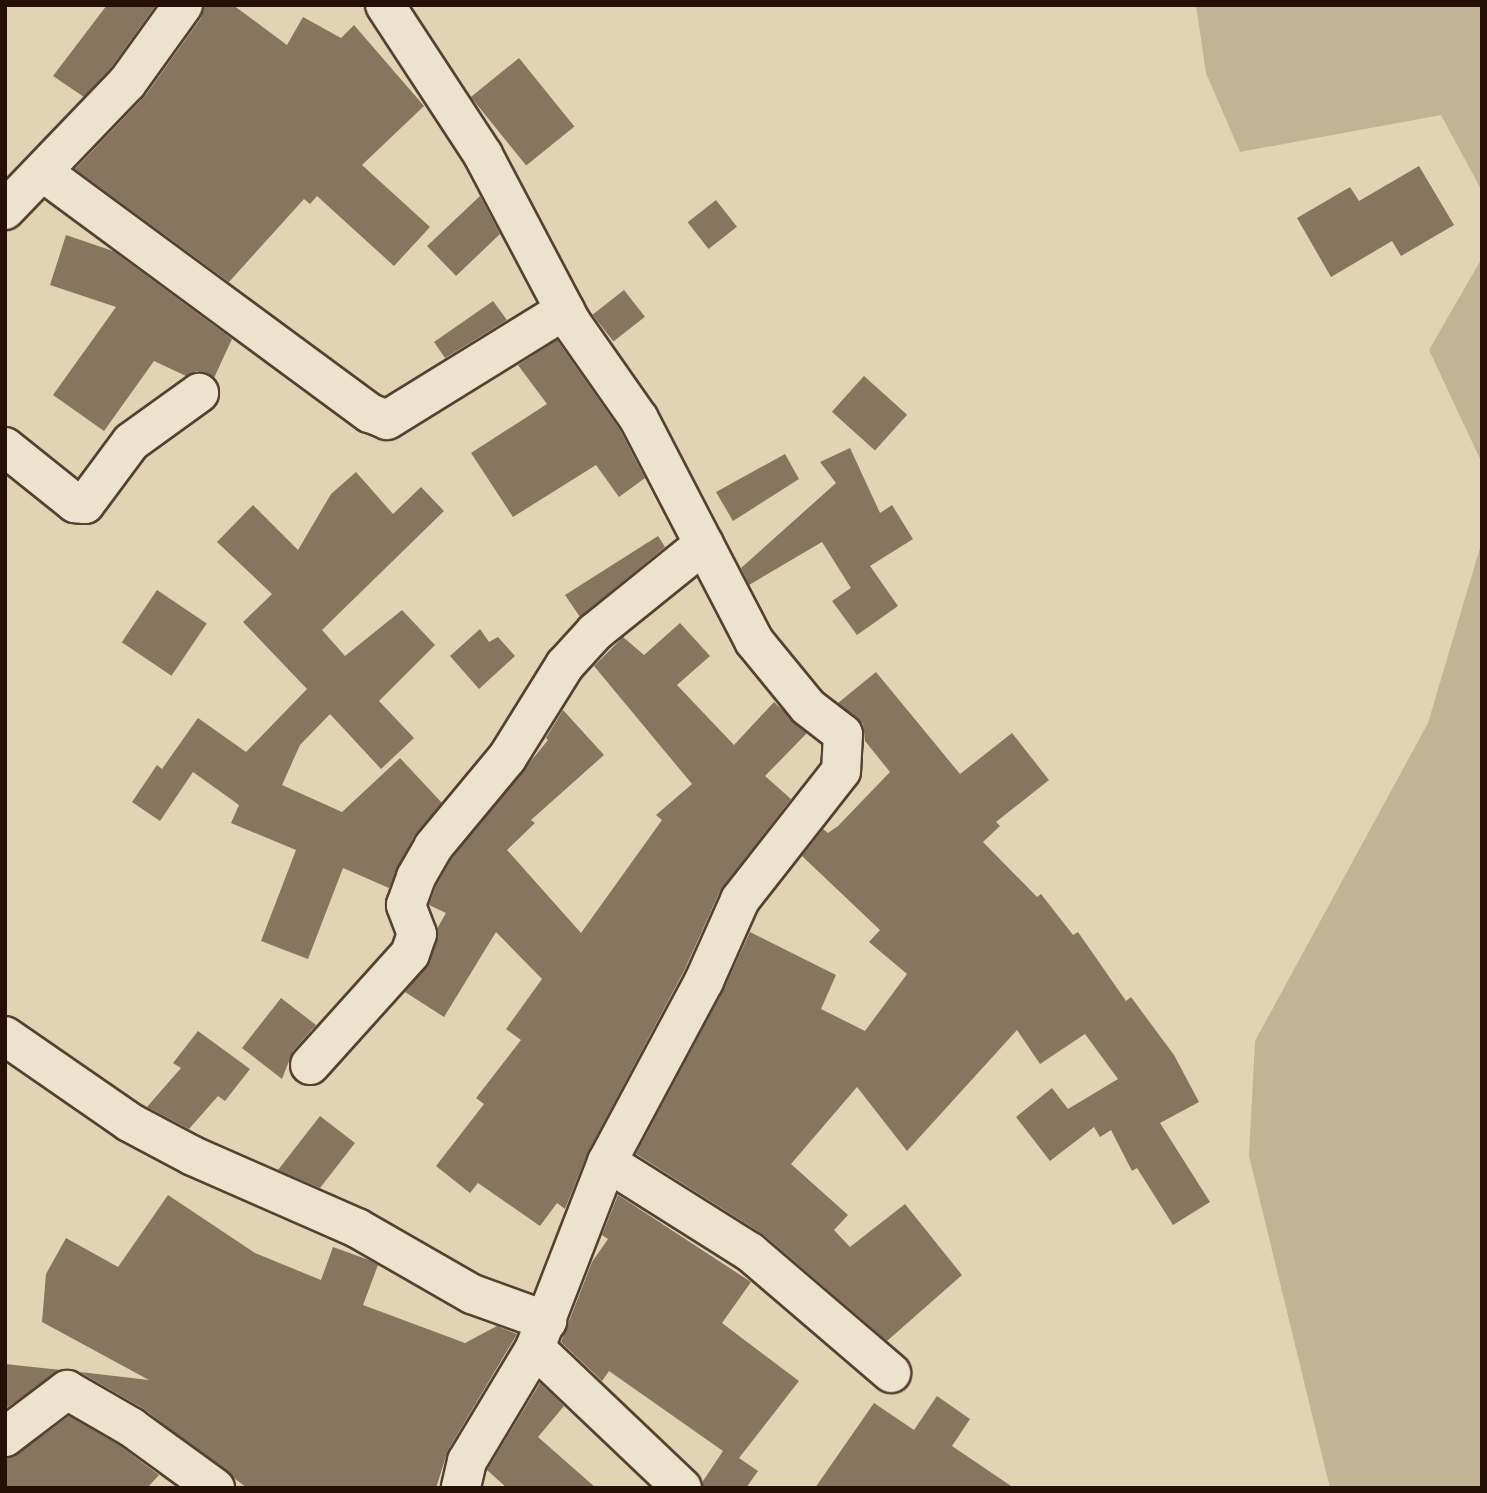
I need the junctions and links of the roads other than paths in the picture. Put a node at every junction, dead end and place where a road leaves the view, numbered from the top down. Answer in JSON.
{"nodes":[{"id":1,"x":183,"y":5,"type":"edge"},
{"id":2,"x":385,"y":5,"type":"edge"},
{"id":3,"x":44,"y":173,"type":"junction"},
{"id":4,"x":5,"y":210,"type":"edge"},
{"id":5,"x":565,"y":310,"type":"junction"},
{"id":6,"x":199,"y":393,"type":"dead end"},
{"id":7,"x":5,"y":447,"type":"edge"},
{"id":8,"x":705,"y":544,"type":"junction"},
{"id":9,"x":5,"y":1036,"type":"edge"},
{"id":10,"x":310,"y":1065,"type":"dead end"},
{"id":11,"x":607,"y":1162,"type":"junction"},
{"id":12,"x":541,"y":1334,"type":"junction"},
{"id":13,"x":891,"y":1373,"type":"dead end"},
{"id":14,"x":5,"y":1437,"type":"edge"},
{"id":15,"x":215,"y":1488,"type":"edge"},
{"id":16,"x":461,"y":1488,"type":"edge"},
{"id":17,"x":682,"y":1488,"type":"edge"}],
"edges":[{"from":1,"to":3,"type":"street"},
{"from":2,"to":5,"type":"street"},
{"from":3,"to":4,"type":"street"},
{"from":3,"to":5,"type":"street"},
{"from":5,"to":8,"type":"street"},
{"from":6,"to":7,"type":"street"},
{"from":8,"to":10,"type":"street"},
{"from":8,"to":11,"type":"street"},
{"from":9,"to":12,"type":"street"},
{"from":11,"to":12,"type":"street"},
{"from":11,"to":13,"type":"street"},
{"from":12,"to":16,"type":"street"},
{"from":12,"to":17,"type":"street"},
{"from":14,"to":15,"type":"street"}]}
